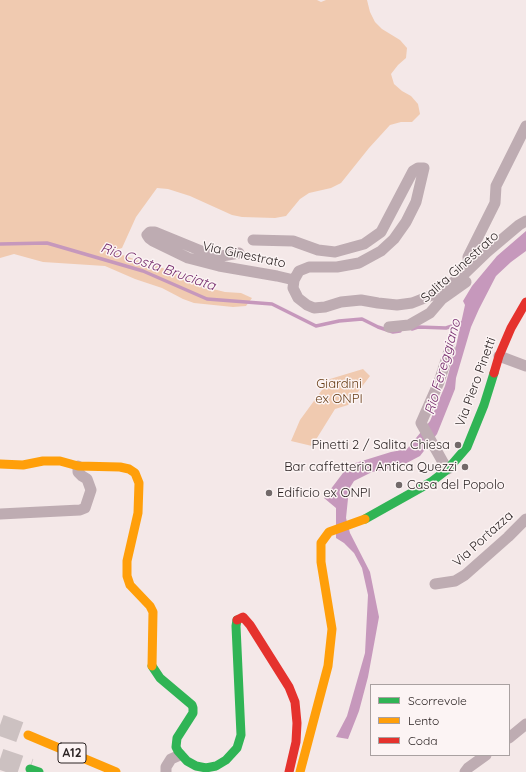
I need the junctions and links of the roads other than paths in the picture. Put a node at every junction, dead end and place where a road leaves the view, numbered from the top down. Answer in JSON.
{"nodes":[{"id":1,"x":526,"y":126,"type":"edge"},
{"id":2,"x":522,"y":223,"type":"edge"},
{"id":3,"x":253,"y":240,"type":"dead end"},
{"id":4,"x":239,"y":253,"type":"dead end"},
{"id":5,"x":469,"y":269,"type":"junction"},
{"id":6,"x":294,"y":280,"type":"junction"},
{"id":7,"x":436,"y":294,"type":"junction"},
{"id":8,"x":526,"y":302,"type":"edge"},
{"id":9,"x":450,"y":348,"type":"dead end"},
{"id":10,"x":499,"y":356,"type":"junction"},
{"id":11,"x":526,"y":366,"type":"edge"},
{"id":12,"x":0,"y":464,"type":"edge"},
{"id":13,"x":78,"y":466,"type":"junction"},
{"id":14,"x":448,"y":469,"type":"junction"},
{"id":15,"x":0,"y":514,"type":"edge"},
{"id":16,"x":526,"y":519,"type":"edge"},
{"id":17,"x":435,"y":584,"type":"dead end"},
{"id":18,"x":526,"y":724,"type":"edge"},
{"id":19,"x":28,"y":735,"type":"tunnel mouth"},
{"id":20,"x":510,"y":737,"type":"edge"},
{"id":21,"x":180,"y":755,"type":"junction"},
{"id":22,"x":485,"y":756,"type":"edge"},
{"id":23,"x":116,"y":772,"type":"edge"},
{"id":24,"x":166,"y":772,"type":"edge"},
{"id":25,"x":288,"y":772,"type":"edge"},
{"id":26,"x":300,"y":772,"type":"edge"},
{"id":27,"x":465,"y":772,"type":"edge"}],
"edges":[{"from":1,"to":5,"type":"street"},
{"from":2,"to":5,"type":"street","name":"Via Ginestrato"},
{"from":2,"to":7,"type":"street","name":"Salita Ginestrato"},
{"from":3,"to":6,"type":"street","name":"Via Ginestrato"},
{"from":4,"to":6,"type":"street","name":"Via Ginestrato"},
{"from":5,"to":7,"type":"street","name":"Via Ginestrato"},
{"from":6,"to":7,"type":"street","name":"Via Ginestrato"},
{"from":8,"to":10,"type":"main road","name":"Via Piero Pinetti"},
{"from":9,"to":14,"type":"street"},
{"from":10,"to":11,"type":"street"},
{"from":10,"to":14,"type":"main road","name":"Via Piero Pinetti"},
{"from":12,"to":13,"type":"main road"},
{"from":13,"to":15,"type":"street"},
{"from":13,"to":21,"type":"main road"},
{"from":14,"to":26,"type":"main road","name":"Via Piero Pinetti"},
{"from":16,"to":17,"type":"street","name":"Via Portazza"},
{"from":18,"to":20,"type":"street"},
{"from":19,"to":23,"type":"main road","number":"A12"},
{"from":21,"to":24,"type":"street"},
{"from":21,"to":25,"type":"main road"},
{"from":22,"to":27,"type":"street"}]}
